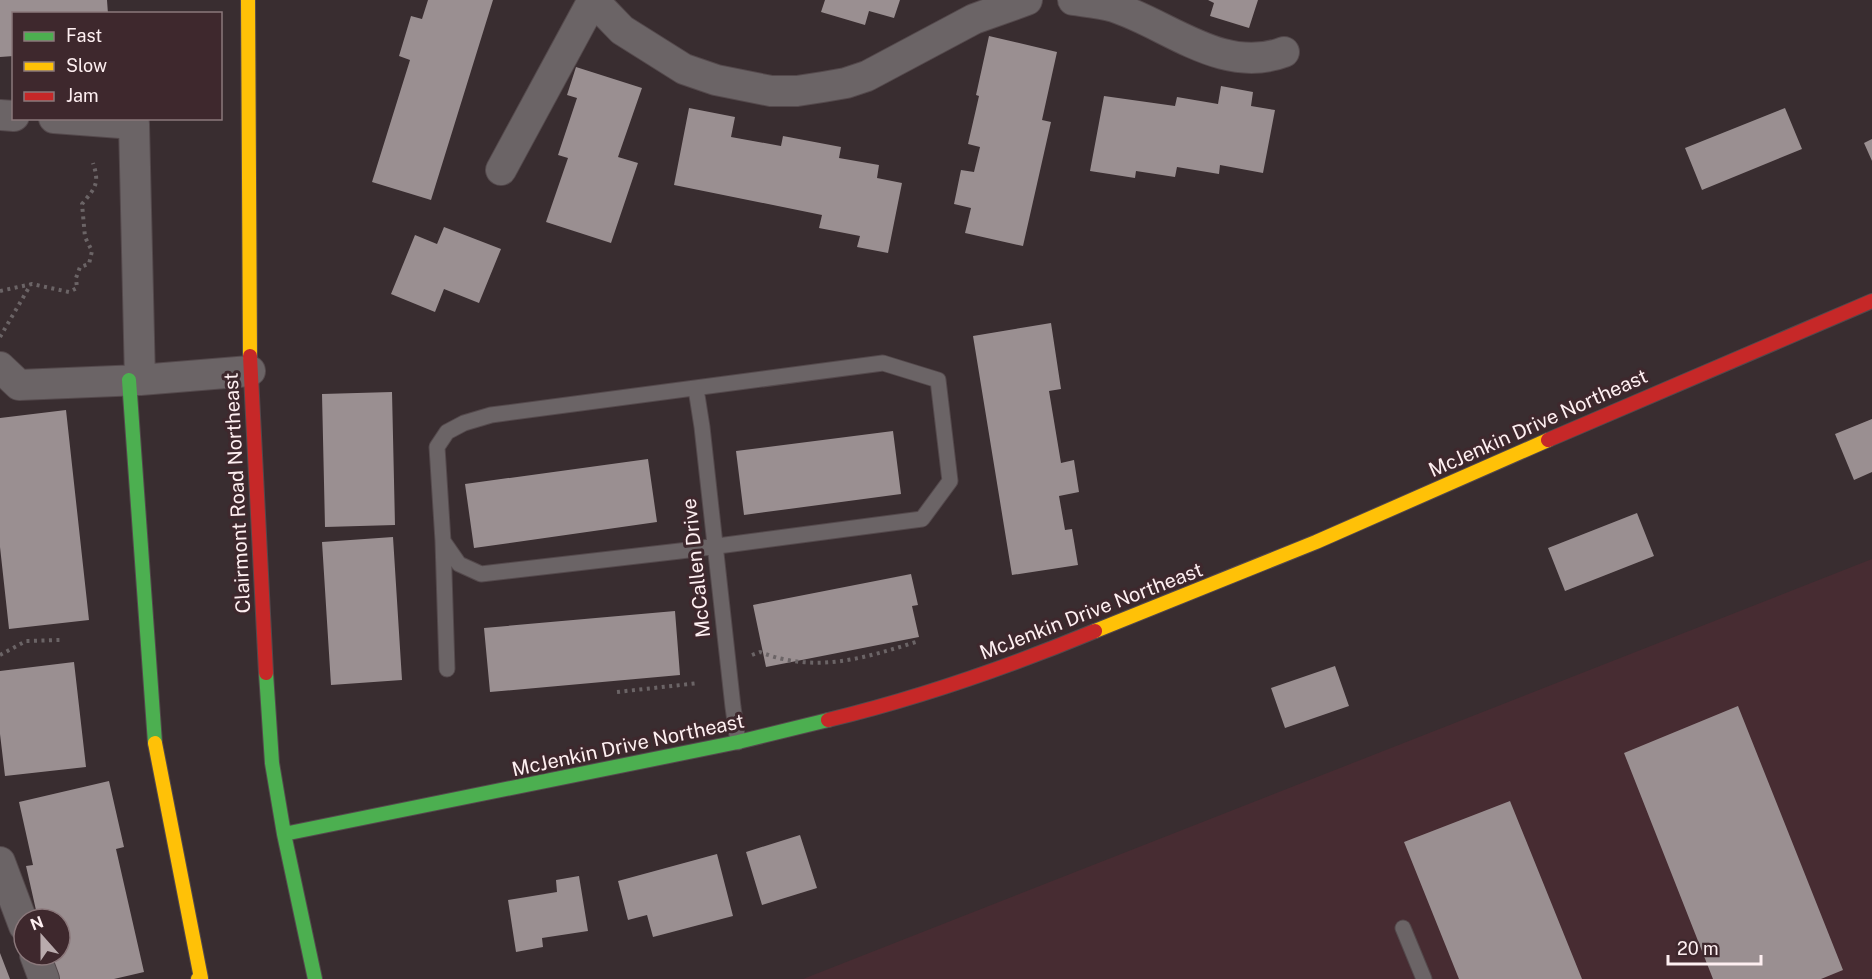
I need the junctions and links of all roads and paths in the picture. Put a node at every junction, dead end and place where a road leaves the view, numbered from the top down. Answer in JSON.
{"nodes":[{"id":1,"x":248,"y":0,"type":"edge"},
{"id":2,"x":593,"y":0,"type":"edge"},
{"id":3,"x":1027,"y":0,"type":"edge"},
{"id":4,"x":1073,"y":0,"type":"edge"},
{"id":5,"x":1284,"y":52,"type":"dead end"},
{"id":6,"x":81,"y":120,"type":"edge"},
{"id":7,"x":93,"y":163,"type":"dead end"},
{"id":8,"x":501,"y":170,"type":"dead end"},
{"id":9,"x":32,"y":284,"type":"junction"},
{"id":10,"x":0,"y":291,"type":"edge"},
{"id":11,"x":1872,"y":301,"type":"edge"},
{"id":12,"x":0,"y":337,"type":"edge"},
{"id":13,"x":0,"y":368,"type":"edge"},
{"id":14,"x":250,"y":371,"type":"junction"},
{"id":15,"x":134,"y":380,"type":"junction"},
{"id":16,"x":696,"y":389,"type":"junction"},
{"id":17,"x":442,"y":541,"type":"junction"},
{"id":18,"x":715,"y":545,"type":"junction"},
{"id":19,"x":60,"y":640,"type":"dead end"},
{"id":20,"x":919,"y":641,"type":"dead end"},
{"id":21,"x":0,"y":655,"type":"edge"},
{"id":22,"x":752,"y":655,"type":"dead end"},
{"id":23,"x":447,"y":669,"type":"dead end"},
{"id":24,"x":699,"y":683,"type":"dead end"},
{"id":25,"x":617,"y":692,"type":"dead end"},
{"id":26,"x":738,"y":742,"type":"junction"},
{"id":27,"x":284,"y":834,"type":"junction"},
{"id":28,"x":0,"y":862,"type":"edge"},
{"id":29,"x":17,"y":907,"type":"edge"},
{"id":30,"x":1403,"y":928,"type":"dead end"},
{"id":31,"x":198,"y":979,"type":"edge"},
{"id":32,"x":315,"y":979,"type":"edge"},
{"id":33,"x":1424,"y":979,"type":"edge"}],
"edges":[{"from":1,"to":14,"type":"street","name":"Clairmont Road Northeast"},
{"from":2,"to":3,"type":"street"},
{"from":2,"to":8,"type":"street"},
{"from":4,"to":5,"type":"street"},
{"from":6,"to":15,"type":"street"},
{"from":7,"to":9,"type":"path"},
{"from":9,"to":10,"type":"path"},
{"from":9,"to":12,"type":"path"},
{"from":11,"to":26,"type":"street","name":"McJenkin Drive Northeast"},
{"from":13,"to":15,"type":"street"},
{"from":14,"to":15,"type":"street"},
{"from":14,"to":27,"type":"street","name":"Clairmont Road Northeast"},
{"from":15,"to":31,"type":"street"},
{"from":16,"to":17,"type":"lane"},
{"from":16,"to":18,"type":"lane","name":"McCallen Drive"},
{"from":16,"to":18,"type":"lane"},
{"from":17,"to":18,"type":"lane"},
{"from":17,"to":23,"type":"lane"},
{"from":18,"to":26,"type":"lane","name":"McCallen Drive"},
{"from":19,"to":21,"type":"path"},
{"from":20,"to":22,"type":"path"},
{"from":24,"to":25,"type":"path"},
{"from":26,"to":27,"type":"street","name":"McJenkin Drive Northeast"},
{"from":27,"to":32,"type":"street","name":"Clairmont Road Northeast"},
{"from":28,"to":29,"type":"street"},
{"from":30,"to":33,"type":"lane"}]}
